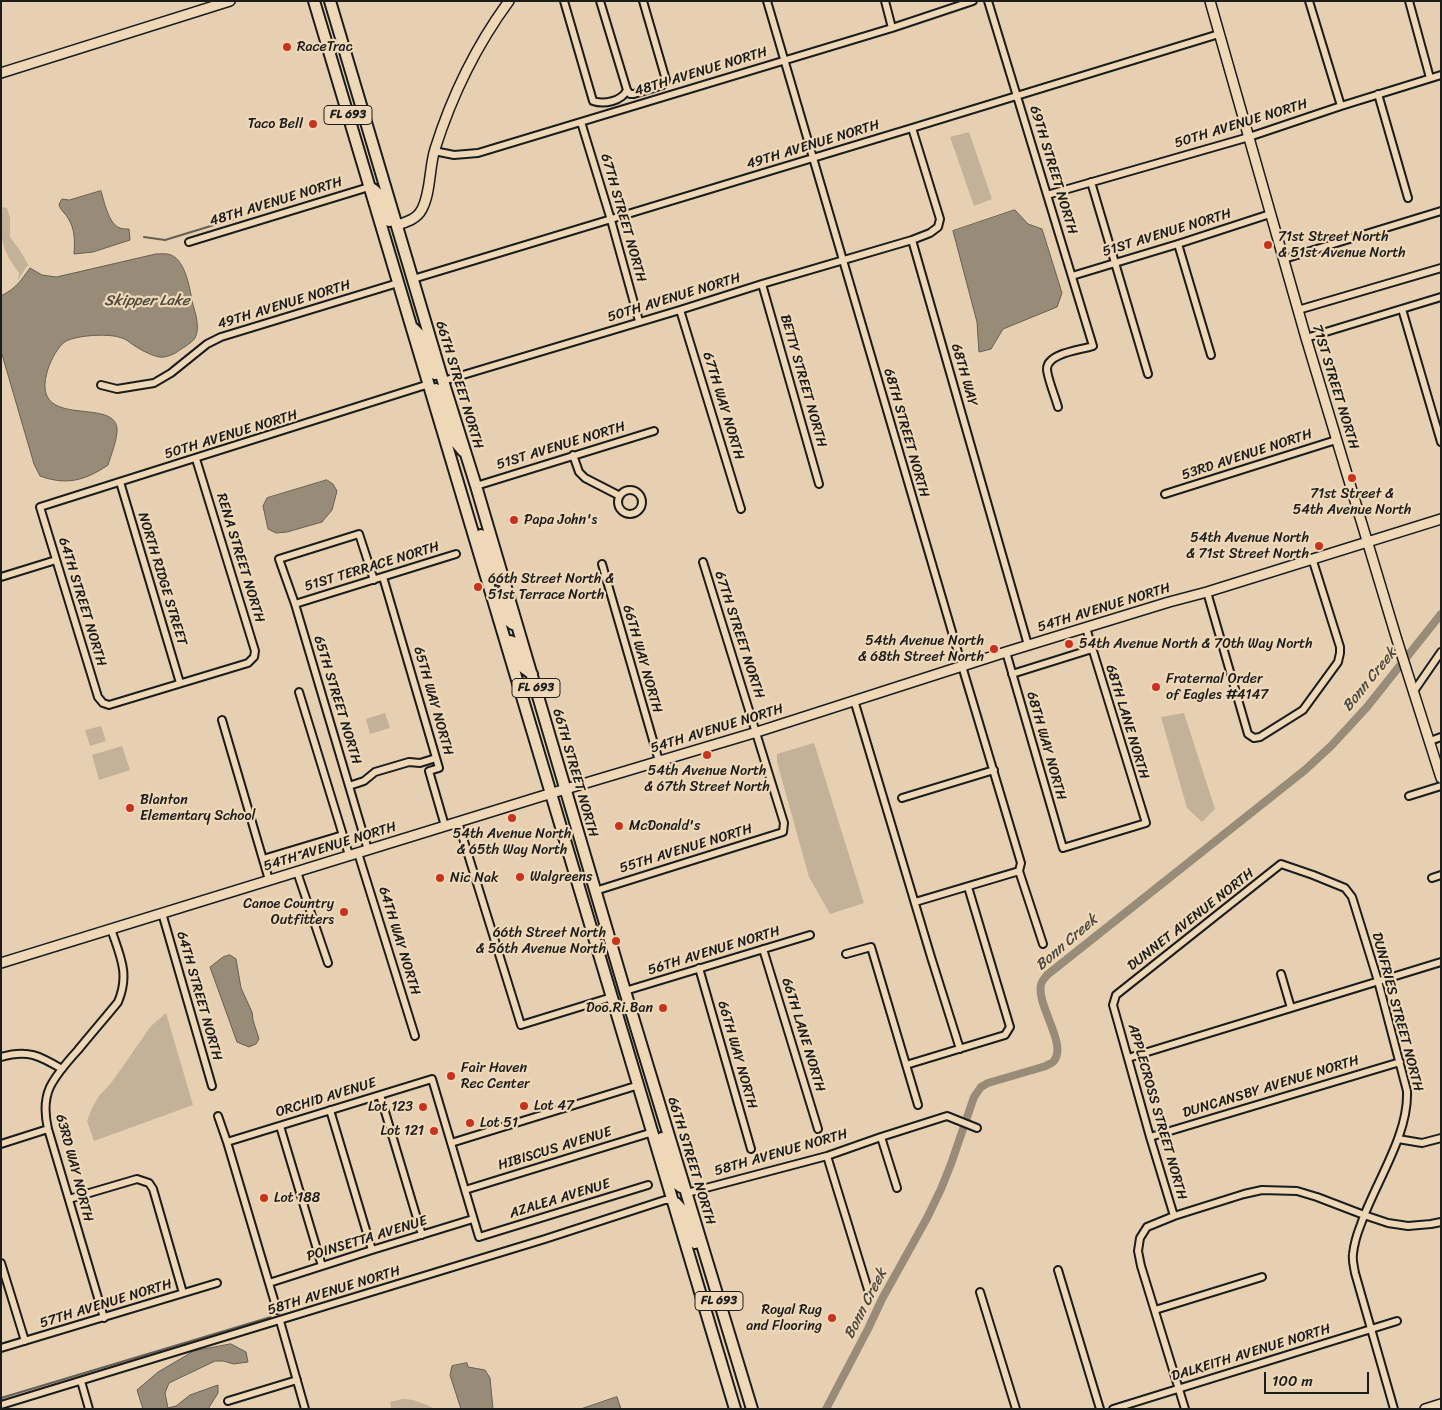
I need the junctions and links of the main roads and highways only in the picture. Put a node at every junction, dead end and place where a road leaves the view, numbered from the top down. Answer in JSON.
{"nodes":[{"id":1,"x":230,"y":1,"type":"edge"},
{"id":2,"x":314,"y":1,"type":"edge"},
{"id":3,"x":330,"y":1,"type":"edge"},
{"id":4,"x":509,"y":1,"type":"edge"},
{"id":5,"x":1210,"y":1,"type":"edge"},
{"id":6,"x":1,"y":73,"type":"edge"},
{"id":7,"x":369,"y":187,"type":"junction"},
{"id":8,"x":397,"y":225,"type":"junction"},
{"id":9,"x":402,"y":242,"type":"junction"},
{"id":10,"x":411,"y":326,"type":"junction"},
{"id":11,"x":443,"y":381,"type":"junction"},
{"id":12,"x":429,"y":384,"type":"junction"},
{"id":13,"x":467,"y":456,"type":"junction"},
{"id":14,"x":464,"y":501,"type":"junction"},
{"id":15,"x":1441,"y":519,"type":"edge"},
{"id":16,"x":1368,"y":541,"type":"junction"},
{"id":17,"x":504,"y":580,"type":"junction"},
{"id":18,"x":490,"y":589,"type":"junction"},
{"id":19,"x":517,"y":625,"type":"junction"},
{"id":20,"x":506,"y":642,"type":"junction"},
{"id":21,"x":532,"y":674,"type":"junction"},
{"id":22,"x":1441,"y":778,"type":"edge"},
{"id":23,"x":566,"y":789,"type":"junction"},
{"id":24,"x":550,"y":793,"type":"junction"},
{"id":25,"x":590,"y":924,"type":"junction"},
{"id":26,"x":1,"y":963,"type":"edge"},
{"id":27,"x":625,"y":991,"type":"junction"},
{"id":28,"x":612,"y":997,"type":"junction"},
{"id":29,"x":648,"y":1067,"type":"junction"},
{"id":30,"x":652,"y":1129,"type":"junction"},
{"id":31,"x":687,"y":1193,"type":"junction"},
{"id":32,"x":674,"y":1200,"type":"junction"},
{"id":33,"x":715,"y":1288,"type":"junction"},
{"id":34,"x":1441,"y":1404,"type":"edge"},
{"id":35,"x":735,"y":1409,"type":"edge"},
{"id":36,"x":752,"y":1409,"type":"edge"},
{"id":37,"x":1425,"y":1409,"type":"edge"}],
"edges":[{"from":1,"to":6,"type":"main road"},
{"from":2,"to":7,"type":"main road","name":"66TH STREET NORTH","number":"FL 693"},
{"from":3,"to":8,"type":"main road","name":"66TH STREET NORTH","number":"FL 693"},
{"from":4,"to":8,"type":"main road"},
{"from":5,"to":16,"type":"main road","name":"71ST STREET NORTH"},
{"from":7,"to":9,"type":"main road"},
{"from":7,"to":10,"type":"main road","name":"66TH STREET NORTH","number":"FL 693"},
{"from":8,"to":9,"type":"main road","name":"66TH STREET NORTH","number":"FL 693"},
{"from":9,"to":11,"type":"main road","name":"66TH STREET NORTH","number":"FL 693"},
{"from":10,"to":11,"type":"main road"},
{"from":10,"to":12,"type":"main road","name":"66TH STREET NORTH","number":"FL 693"},
{"from":11,"to":13,"type":"main road","name":"66TH STREET NORTH","number":"FL 693"},
{"from":12,"to":13,"type":"main road"},
{"from":12,"to":14,"type":"main road","name":"66TH STREET NORTH","number":"FL 693"},
{"from":13,"to":17,"type":"main road","name":"66TH STREET NORTH","number":"FL 693"},
{"from":14,"to":17,"type":"main road"},
{"from":14,"to":18,"type":"main road","name":"66TH STREET NORTH","number":"FL 693"},
{"from":15,"to":16,"type":"main road","name":"54TH AVENUE NORTH"},
{"from":16,"to":22,"type":"main road","name":"71ST STREET NORTH"},
{"from":16,"to":23,"type":"main road","name":"54TH AVENUE NORTH"},
{"from":17,"to":19,"type":"main road","name":"66TH STREET NORTH","number":"FL 693"},
{"from":18,"to":19,"type":"main road"},
{"from":18,"to":20,"type":"main road","name":"66TH STREET NORTH","number":"FL 693"},
{"from":19,"to":21,"type":"main road","name":"66TH STREET NORTH","number":"FL 693"},
{"from":20,"to":21,"type":"main road"},
{"from":20,"to":24,"type":"main road","name":"66TH STREET NORTH","number":"FL 693"},
{"from":21,"to":23,"type":"main road","name":"66TH STREET NORTH","number":"FL 693"},
{"from":23,"to":24,"type":"main road","name":"54TH AVENUE NORTH"},
{"from":23,"to":27,"type":"main road","name":"66TH STREET NORTH","number":"FL 693"},
{"from":24,"to":25,"type":"main road","name":"66TH STREET NORTH","number":"FL 693"},
{"from":24,"to":26,"type":"main road","name":"54TH AVENUE NORTH"},
{"from":25,"to":27,"type":"main road"},
{"from":25,"to":28,"type":"main road","name":"66TH STREET NORTH","number":"FL 693"},
{"from":27,"to":29,"type":"main road","name":"66TH STREET NORTH","number":"FL 693"},
{"from":28,"to":29,"type":"main road"},
{"from":28,"to":30,"type":"main road","name":"66TH STREET NORTH","number":"FL 693"},
{"from":29,"to":31,"type":"main road","name":"66TH STREET NORTH","number":"FL 693"},
{"from":30,"to":31,"type":"main road"},
{"from":30,"to":32,"type":"main road","name":"66TH STREET NORTH","number":"FL 693"},
{"from":31,"to":33,"type":"main road","name":"66TH STREET NORTH","number":"FL 693"},
{"from":32,"to":33,"type":"main road"},
{"from":32,"to":35,"type":"main road","name":"66TH STREET NORTH","number":"FL 693"},
{"from":33,"to":36,"type":"main road","name":"66TH STREET NORTH","number":"FL 693"},
{"from":34,"to":37,"type":"main road"}]}
